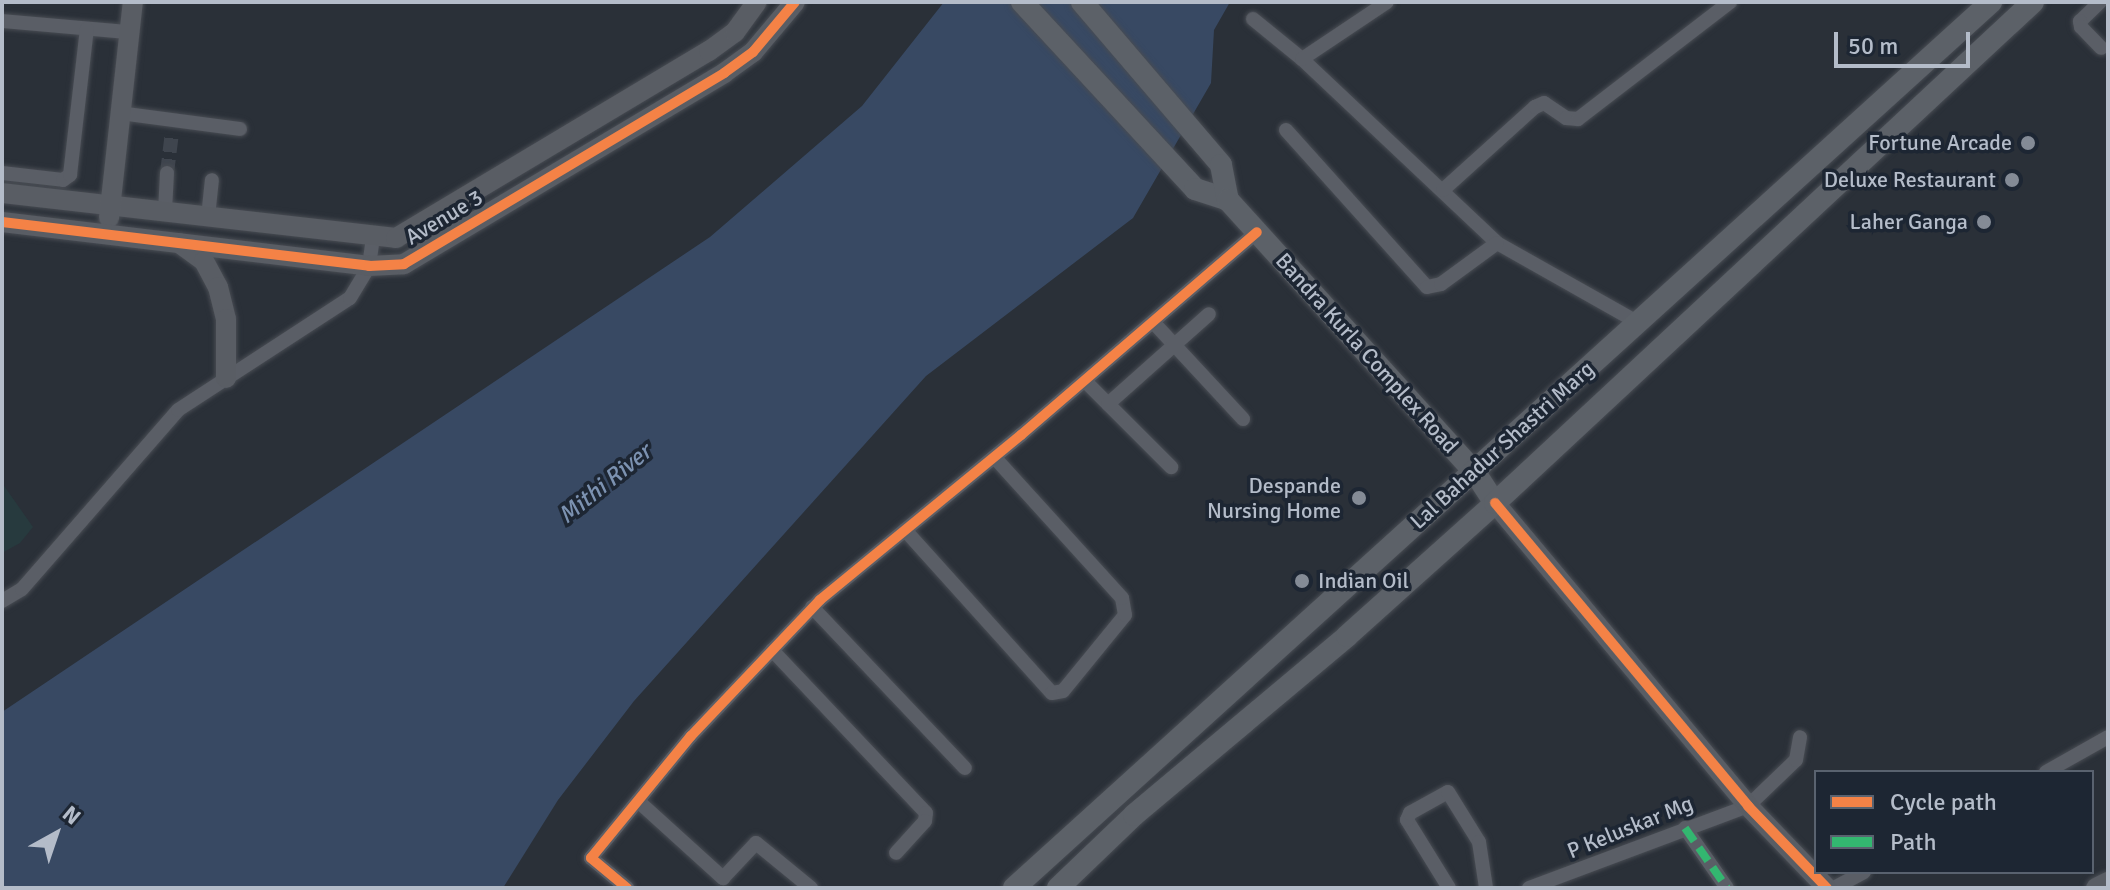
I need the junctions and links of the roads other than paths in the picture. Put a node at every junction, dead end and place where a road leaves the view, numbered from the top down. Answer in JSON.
{"nodes":[{"id":1,"x":133,"y":2,"type":"edge"},
{"id":2,"x":757,"y":2,"type":"edge"},
{"id":3,"x":795,"y":2,"type":"edge"},
{"id":4,"x":1022,"y":2,"type":"edge"},
{"id":5,"x":1082,"y":2,"type":"edge"},
{"id":6,"x":1387,"y":2,"type":"edge"},
{"id":7,"x":1730,"y":2,"type":"edge"},
{"id":8,"x":1991,"y":2,"type":"edge"},
{"id":9,"x":2033,"y":2,"type":"edge"},
{"id":10,"x":2100,"y":2,"type":"edge"},
{"id":11,"x":1253,"y":19,"type":"dead end"},
{"id":12,"x":2,"y":21,"type":"edge"},
{"id":13,"x":87,"y":29,"type":"junction"},
{"id":14,"x":129,"y":32,"type":"junction"},
{"id":15,"x":2101,"y":48,"type":"dead end"},
{"id":16,"x":1302,"y":59,"type":"junction"},
{"id":17,"x":120,"y":113,"type":"junction"},
{"id":18,"x":240,"y":129,"type":"dead end"},
{"id":19,"x":1286,"y":130,"type":"dead end"},
{"id":20,"x":2,"y":173,"type":"edge"},
{"id":21,"x":167,"y":173,"type":"tunnel mouth"},
{"id":22,"x":212,"y":180,"type":"dead end"},
{"id":23,"x":1443,"y":190,"type":"junction"},
{"id":24,"x":2,"y":193,"type":"edge"},
{"id":25,"x":1228,"y":200,"type":"junction"},
{"id":26,"x":110,"y":205,"type":"junction"},
{"id":27,"x":165,"y":211,"type":"junction"},
{"id":28,"x":208,"y":217,"type":"junction"},
{"id":29,"x":2,"y":222,"type":"edge"},
{"id":30,"x":1257,"y":232,"type":"junction"},
{"id":31,"x":107,"y":234,"type":"junction"},
{"id":32,"x":373,"y":237,"type":"junction"},
{"id":33,"x":177,"y":241,"type":"junction"},
{"id":34,"x":1497,"y":243,"type":"junction"},
{"id":35,"x":369,"y":266,"type":"junction"},
{"id":36,"x":1209,"y":314,"type":"dead end"},
{"id":37,"x":1637,"y":322,"type":"junction"},
{"id":38,"x":1154,"y":323,"type":"junction"},
{"id":39,"x":1174,"y":345,"type":"junction"},
{"id":40,"x":226,"y":378,"type":"junction"},
{"id":41,"x":1085,"y":381,"type":"junction"},
{"id":42,"x":1108,"y":404,"type":"junction"},
{"id":43,"x":1243,"y":419,"type":"dead end"},
{"id":44,"x":994,"y":457,"type":"junction"},
{"id":45,"x":1171,"y":467,"type":"dead end"},
{"id":46,"x":1474,"y":471,"type":"junction"},
{"id":47,"x":1495,"y":503,"type":"junction"},
{"id":48,"x":905,"y":530,"type":"junction"},
{"id":49,"x":2,"y":601,"type":"edge"},
{"id":50,"x":812,"y":607,"type":"junction"},
{"id":51,"x":1323,"y":608,"type":"junction"},
{"id":52,"x":1347,"y":636,"type":"junction"},
{"id":53,"x":772,"y":650,"type":"junction"},
{"id":54,"x":1800,"y":737,"type":"dead end"},
{"id":55,"x":2108,"y":737,"type":"edge"},
{"id":56,"x":965,"y":768,"type":"dead end"},
{"id":57,"x":2050,"y":770,"type":"edge"},
{"id":58,"x":1117,"y":798,"type":"junction"},
{"id":59,"x":638,"y":801,"type":"junction"},
{"id":60,"x":1748,"y":806,"type":"junction"},
{"id":61,"x":1134,"y":815,"type":"junction"},
{"id":62,"x":1685,"y":828,"type":"junction"},
{"id":63,"x":896,"y":853,"type":"dead end"},
{"id":64,"x":1860,"y":874,"type":"edge"},
{"id":65,"x":2108,"y":882,"type":"edge"},
{"id":66,"x":1548,"y":886,"type":"edge"},
{"id":67,"x":627,"y":888,"type":"edge"},
{"id":68,"x":811,"y":888,"type":"edge"},
{"id":69,"x":1014,"y":888,"type":"edge"},
{"id":70,"x":1058,"y":888,"type":"edge"},
{"id":71,"x":1449,"y":888,"type":"edge"},
{"id":72,"x":1486,"y":888,"type":"edge"},
{"id":73,"x":1529,"y":888,"type":"edge"},
{"id":74,"x":1727,"y":888,"type":"edge"},
{"id":75,"x":1827,"y":888,"type":"edge"},
{"id":76,"x":1834,"y":888,"type":"edge"},
{"id":77,"x":2096,"y":888,"type":"edge"}],
"edges":[{"from":1,"to":14,"type":"street"},
{"from":2,"to":32,"type":"street","name":"Avenue 3"},
{"from":3,"to":35,"type":"street","name":"Avenue 3"},
{"from":4,"to":25,"type":"main road","name":"Bandra Kurla Complex Road"},
{"from":5,"to":25,"type":"main road"},
{"from":6,"to":16,"type":"street"},
{"from":7,"to":23,"type":"street"},
{"from":8,"to":37,"type":"main road","name":"Lal Bahadur Shastri Marg"},
{"from":9,"to":47,"type":"main road","name":"Lal Bahadur Shastri Marg"},
{"from":10,"to":15,"type":"street"},
{"from":11,"to":16,"type":"street"},
{"from":12,"to":13,"type":"street"},
{"from":13,"to":14,"type":"street"},
{"from":13,"to":20,"type":"street"},
{"from":14,"to":17,"type":"street"},
{"from":16,"to":23,"type":"street"},
{"from":17,"to":18,"type":"street"},
{"from":17,"to":26,"type":"street"},
{"from":19,"to":34,"type":"street"},
{"from":21,"to":27,"type":"street"},
{"from":22,"to":28,"type":"street"},
{"from":23,"to":34,"type":"street"},
{"from":24,"to":26,"type":"street","name":"Avenue 3"},
{"from":25,"to":30,"type":"main road","name":"Bandra Kurla Complex Road"},
{"from":26,"to":27,"type":"street","name":"Avenue 3"},
{"from":26,"to":31,"type":"street"},
{"from":27,"to":28,"type":"street","name":"Avenue 3"},
{"from":28,"to":32,"type":"street","name":"Avenue 3"},
{"from":29,"to":31,"type":"street","name":"Avenue 3"},
{"from":30,"to":38,"type":"street"},
{"from":30,"to":46,"type":"main road","name":"Bandra Kurla Complex Road"},
{"from":31,"to":33,"type":"street","name":"Avenue 3"},
{"from":32,"to":35,"type":"street"},
{"from":33,"to":35,"type":"street","name":"Avenue 3"},
{"from":33,"to":40,"type":"street"},
{"from":34,"to":37,"type":"street"},
{"from":35,"to":40,"type":"street"},
{"from":36,"to":39,"type":"street"},
{"from":37,"to":46,"type":"main road","name":"Lal Bahadur Shastri Marg"},
{"from":38,"to":39,"type":"street"},
{"from":38,"to":41,"type":"street"},
{"from":39,"to":42,"type":"street"},
{"from":39,"to":43,"type":"street"},
{"from":40,"to":49,"type":"street"},
{"from":41,"to":42,"type":"street"},
{"from":41,"to":44,"type":"street"},
{"from":42,"to":45,"type":"street"},
{"from":44,"to":48,"type":"street"},
{"from":44,"to":48,"type":"street"},
{"from":46,"to":47,"type":"main road","name":"Bandra Kurla Complex Road"},
{"from":46,"to":51,"type":"main road","name":"Lal Bahadur Shastri Marg"},
{"from":47,"to":52,"type":"main road","name":"Lal Bahadur Shastri Marg"},
{"from":47,"to":60,"type":"street"},
{"from":48,"to":50,"type":"street"},
{"from":50,"to":53,"type":"street"},
{"from":50,"to":56,"type":"street"},
{"from":51,"to":52,"type":"main road"},
{"from":51,"to":58,"type":"main road","name":"Lal Bahadur Shastri Marg"},
{"from":52,"to":61,"type":"main road","name":"Lal Bahadur Shastri Marg"},
{"from":53,"to":59,"type":"street"},
{"from":53,"to":63,"type":"street"},
{"from":54,"to":60,"type":"street"},
{"from":55,"to":57,"type":"street"},
{"from":58,"to":61,"type":"main road"},
{"from":58,"to":69,"type":"main road","name":"Lal Bahadur Shastri Marg"},
{"from":59,"to":67,"type":"street"},
{"from":59,"to":68,"type":"street"},
{"from":60,"to":62,"type":"street","name":"P Keluskar Mg"},
{"from":60,"to":75,"type":"street"},
{"from":61,"to":70,"type":"main road","name":"Lal Bahadur Shastri Marg"},
{"from":62,"to":66,"type":"street","name":"P Keluskar Mg"},
{"from":62,"to":74,"type":"street"},
{"from":64,"to":76,"type":"street"},
{"from":65,"to":77,"type":"street"},
{"from":66,"to":73,"type":"street","name":"P Keluskar Mg"},
{"from":71,"to":72,"type":"street"}]}
